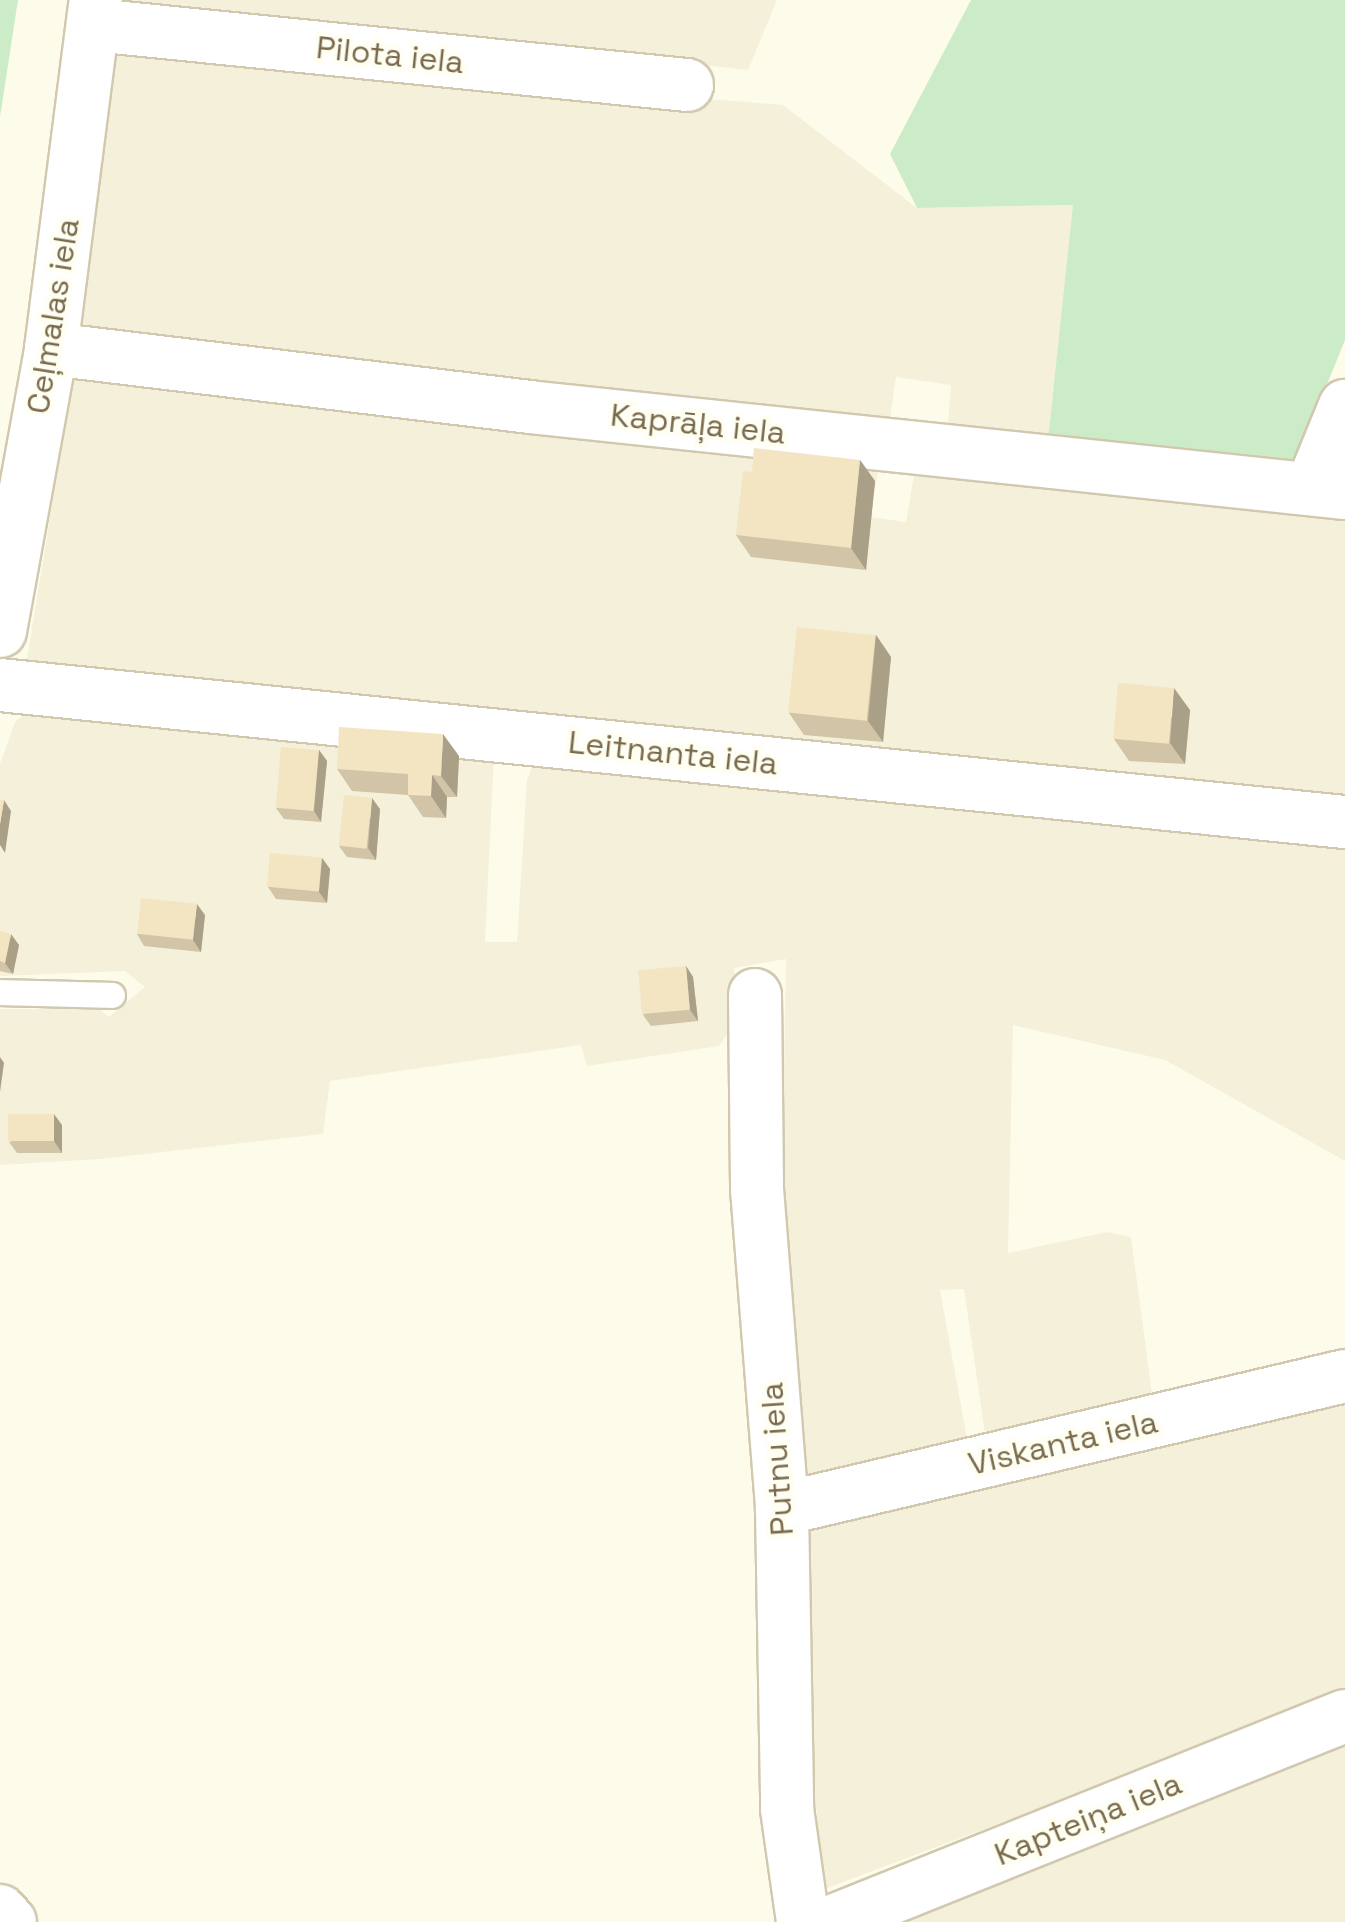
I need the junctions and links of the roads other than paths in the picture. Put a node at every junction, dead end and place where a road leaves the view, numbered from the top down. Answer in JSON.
{"nodes":[{"id":1,"x":95,"y":12,"type":"edge"},
{"id":2,"x":687,"y":85,"type":"dead end"},
{"id":3,"x":51,"y":349,"type":"junction"},
{"id":4,"x":1345,"y":406,"type":"edge"},
{"id":5,"x":1328,"y":491,"type":"edge"},
{"id":6,"x":0,"y":630,"type":"edge"},
{"id":7,"x":0,"y":684,"type":"edge"},
{"id":8,"x":1345,"y":822,"type":"edge"},
{"id":9,"x":0,"y":992,"type":"edge"},
{"id":10,"x":112,"y":995,"type":"dead end"},
{"id":11,"x":755,"y":995,"type":"dead end"},
{"id":12,"x":1345,"y":1376,"type":"edge"},
{"id":13,"x":782,"y":1509,"type":"junction"},
{"id":14,"x":1345,"y":1716,"type":"edge"},
{"id":15,"x":0,"y":1911,"type":"edge"},
{"id":16,"x":10,"y":1922,"type":"edge"},
{"id":17,"x":803,"y":1922,"type":"edge"},
{"id":18,"x":830,"y":1922,"type":"edge"}],
"edges":[{"from":1,"to":2,"type":"street","name":"Pilota iela"},
{"from":1,"to":3,"type":"street","name":"Ceļmalas iela"},
{"from":3,"to":5,"type":"street","name":"Kaprāļa iela"},
{"from":3,"to":6,"type":"street","name":"Ceļmalas iela"},
{"from":4,"to":5,"type":"street"},
{"from":7,"to":8,"type":"street","name":"Leitnanta iela"},
{"from":9,"to":10,"type":"lane"},
{"from":11,"to":13,"type":"street","name":"Putnu iela"},
{"from":12,"to":13,"type":"street","name":"Viskanta iela"},
{"from":13,"to":17,"type":"street","name":"Putnu iela"},
{"from":14,"to":18,"type":"street","name":"Kapteiņa iela"},
{"from":15,"to":16,"type":"street"}]}
